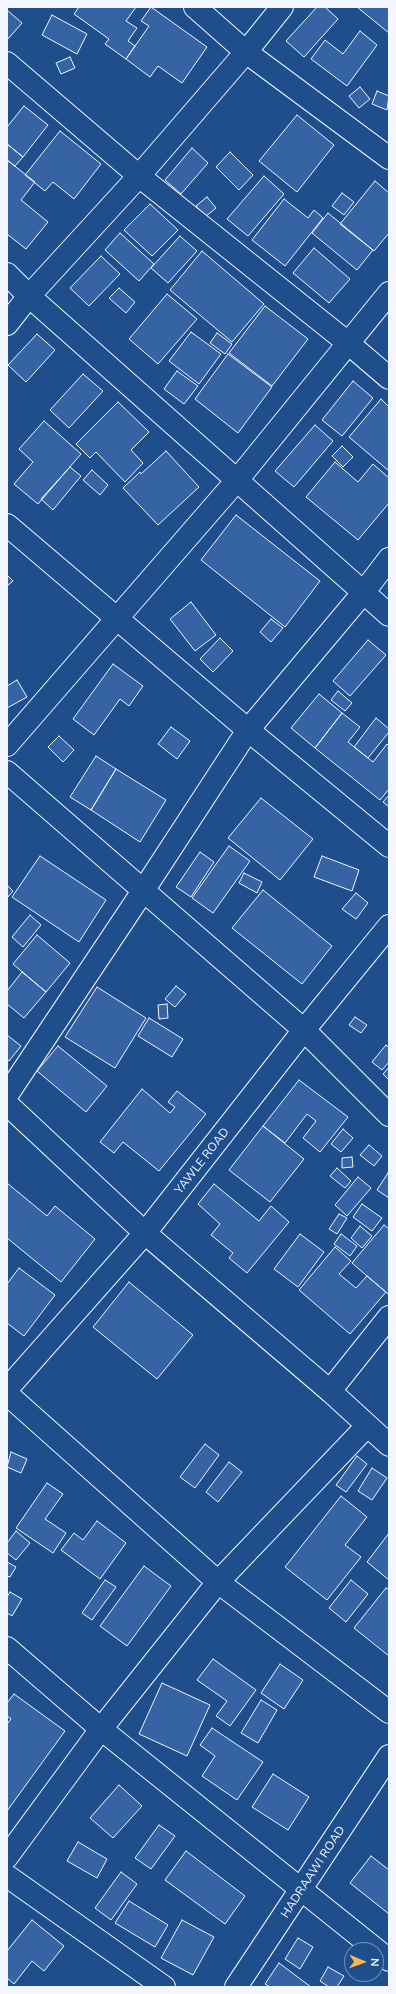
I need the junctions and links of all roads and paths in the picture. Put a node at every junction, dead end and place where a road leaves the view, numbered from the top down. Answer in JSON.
{"nodes":[{"id":1,"x":195,"y":7,"type":"edge"},
{"id":2,"x":282,"y":7,"type":"edge"},
{"id":3,"x":246,"y":52,"type":"junction"},
{"id":4,"x":7,"y":63,"type":"edge"},
{"id":5,"x":389,"y":158,"type":"edge"},
{"id":6,"x":139,"y":176,"type":"junction"},
{"id":7,"x":7,"y":274,"type":"edge"},
{"id":8,"x":389,"y":293,"type":"edge"},
{"id":9,"x":29,"y":296,"type":"junction"},
{"id":10,"x":7,"y":324,"type":"edge"},
{"id":11,"x":348,"y":343,"type":"junction"},
{"id":12,"x":389,"y":378,"type":"edge"},
{"id":13,"x":238,"y":479,"type":"junction"},
{"id":14,"x":7,"y":525,"type":"edge"},
{"id":15,"x":389,"y":559,"type":"edge"},
{"id":16,"x":363,"y":593,"type":"junction"},
{"id":17,"x":389,"y":615,"type":"edge"},
{"id":18,"x":118,"y":617,"type":"junction"},
{"id":19,"x":248,"y":730,"type":"junction"},
{"id":20,"x":7,"y":745,"type":"edge"},
{"id":21,"x":7,"y":772,"type":"edge"},
{"id":22,"x":389,"y":846,"type":"edge"},
{"id":23,"x":144,"y":891,"type":"junction"},
{"id":24,"x":389,"y":926,"type":"edge"},
{"id":25,"x":304,"y":1030,"type":"junction"},
{"id":26,"x":7,"y":1095,"type":"edge"},
{"id":27,"x":7,"y":1104,"type":"edge"},
{"id":28,"x":389,"y":1115,"type":"edge"},
{"id":29,"x":145,"y":1233,"type":"junction"},
{"id":30,"x":389,"y":1317,"type":"edge"},
{"id":31,"x":7,"y":1389,"type":"edge"},
{"id":32,"x":330,"y":1391,"type":"junction"},
{"id":33,"x":7,"y":1394,"type":"edge"},
{"id":34,"x":367,"y":1426,"type":"junction"},
{"id":35,"x":389,"y":1445,"type":"edge"},
{"id":36,"x":218,"y":1582,"type":"junction"},
{"id":37,"x":7,"y":1648,"type":"edge"},
{"id":38,"x":389,"y":1712,"type":"edge"},
{"id":39,"x":101,"y":1730,"type":"junction"},
{"id":40,"x":389,"y":1756,"type":"edge"},
{"id":41,"x":7,"y":1857,"type":"edge"},
{"id":42,"x":7,"y":1876,"type":"edge"},
{"id":43,"x":302,"y":1890,"type":"junction"},
{"id":44,"x":389,"y":1960,"type":"edge"},
{"id":45,"x":164,"y":1987,"type":"edge"},
{"id":46,"x":236,"y":1987,"type":"edge"}],
"edges":[{"from":1,"to":3,"type":"main road"},
{"from":2,"to":3,"type":"main road"},
{"from":3,"to":5,"type":"main road"},
{"from":3,"to":6,"type":"main road"},
{"from":4,"to":6,"type":"main road"},
{"from":6,"to":9,"type":"main road"},
{"from":6,"to":11,"type":"main road"},
{"from":7,"to":9,"type":"main road"},
{"from":8,"to":11,"type":"main road"},
{"from":9,"to":10,"type":"main road"},
{"from":9,"to":13,"type":"main road"},
{"from":11,"to":12,"type":"main road"},
{"from":11,"to":13,"type":"main road"},
{"from":13,"to":16,"type":"main road"},
{"from":13,"to":18,"type":"main road"},
{"from":14,"to":18,"type":"main road"},
{"from":15,"to":16,"type":"main road"},
{"from":16,"to":17,"type":"main road"},
{"from":16,"to":19,"type":"main road"},
{"from":18,"to":19,"type":"main road"},
{"from":18,"to":20,"type":"main road"},
{"from":19,"to":22,"type":"main road"},
{"from":19,"to":23,"type":"main road"},
{"from":21,"to":23,"type":"main road"},
{"from":23,"to":25,"type":"main road"},
{"from":23,"to":26,"type":"main road"},
{"from":24,"to":25,"type":"main road","name":"YAWLE ROAD"},
{"from":25,"to":28,"type":"main road"},
{"from":25,"to":29,"type":"main road","name":"YAWLE ROAD"},
{"from":27,"to":29,"type":"main road"},
{"from":29,"to":31,"type":"main road","name":"YAWLE ROAD"},
{"from":29,"to":32,"type":"main road"},
{"from":30,"to":32,"type":"main road"},
{"from":32,"to":34,"type":"main road"},
{"from":33,"to":36,"type":"main road"},
{"from":34,"to":35,"type":"main road"},
{"from":34,"to":36,"type":"main road"},
{"from":36,"to":38,"type":"main road"},
{"from":36,"to":39,"type":"main road"},
{"from":37,"to":39,"type":"main road"},
{"from":39,"to":41,"type":"main road"},
{"from":39,"to":43,"type":"main road"},
{"from":40,"to":43,"type":"main road","name":"HADRAAWI ROAD"},
{"from":42,"to":45,"type":"main road"},
{"from":43,"to":44,"type":"main road"},
{"from":43,"to":46,"type":"main road","name":"HADRAAWI ROAD"}]}
